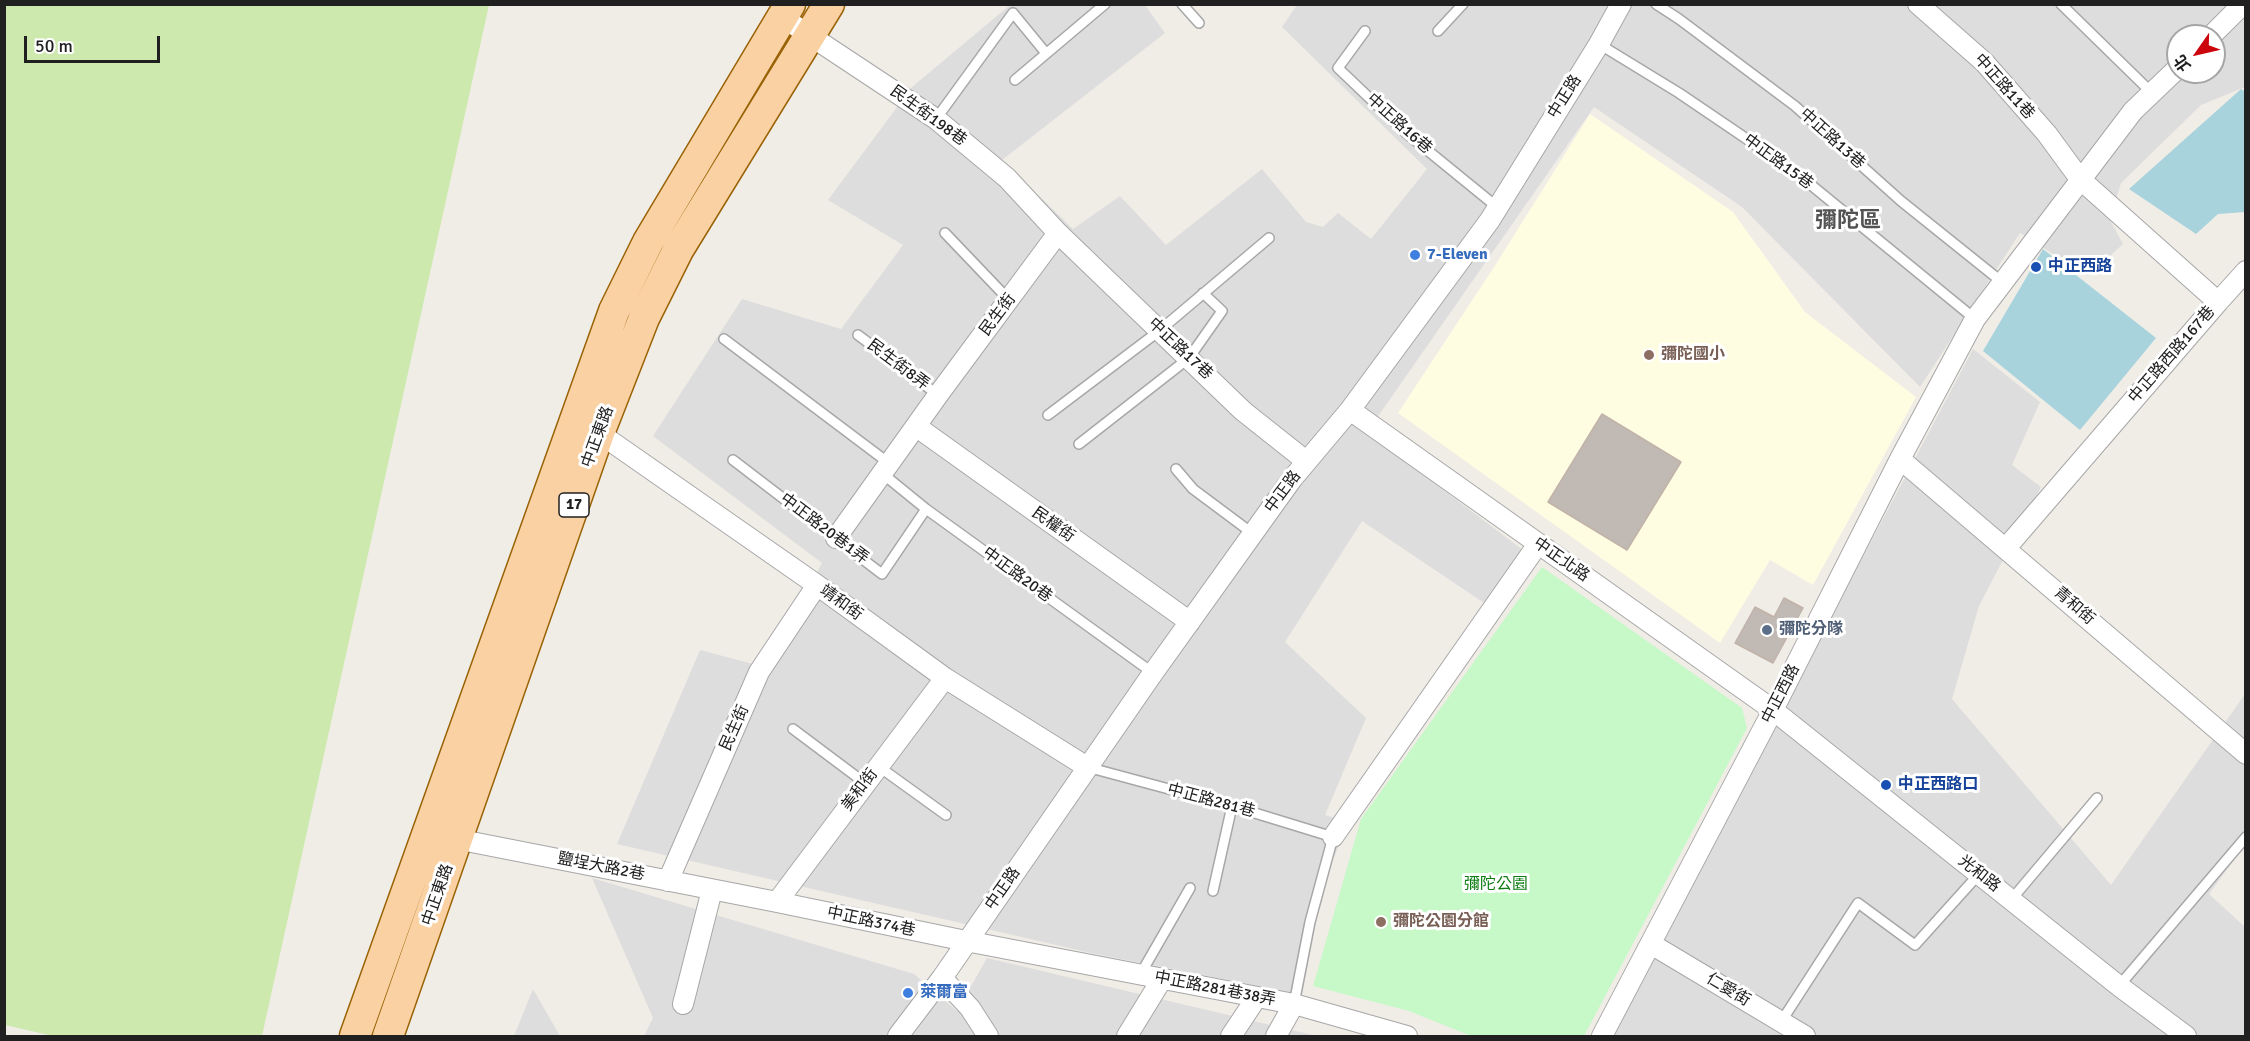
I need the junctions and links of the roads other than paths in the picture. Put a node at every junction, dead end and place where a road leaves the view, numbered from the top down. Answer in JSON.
{"nodes":[{"id":1,"x":829,"y":4,"type":"edge"},
{"id":2,"x":1104,"y":4,"type":"edge"},
{"id":3,"x":1182,"y":4,"type":"edge"},
{"id":4,"x":1463,"y":4,"type":"edge"},
{"id":5,"x":1621,"y":4,"type":"edge"},
{"id":6,"x":1656,"y":4,"type":"edge"},
{"id":7,"x":1918,"y":4,"type":"edge"},
{"id":8,"x":2061,"y":4,"type":"edge"},
{"id":9,"x":2243,"y":8,"type":"edge"},
{"id":10,"x":786,"y":11,"type":"edge"},
{"id":11,"x":1199,"y":23,"type":"dead end"},
{"id":12,"x":2225,"y":24,"type":"edge"},
{"id":13,"x":1365,"y":31,"type":"dead end"},
{"id":14,"x":1438,"y":31,"type":"dead end"},
{"id":15,"x":811,"y":34,"type":"junction"},
{"id":16,"x":1599,"y":44,"type":"junction"},
{"id":17,"x":1045,"y":52,"type":"junction"},
{"id":18,"x":1015,"y":80,"type":"dead end"},
{"id":19,"x":2166,"y":80,"type":"edge"},
{"id":20,"x":2152,"y":93,"type":"junction"},
{"id":21,"x":936,"y":119,"type":"junction"},
{"id":22,"x":2080,"y":179,"type":"junction"},
{"id":23,"x":1497,"y":207,"type":"junction"},
{"id":24,"x":945,"y":233,"type":"dead end"},
{"id":25,"x":1059,"y":233,"type":"junction"},
{"id":26,"x":1269,"y":238,"type":"dead end"},
{"id":27,"x":2246,"y":271,"type":"edge"},
{"id":28,"x":2002,"y":282,"type":"junction"},
{"id":29,"x":1203,"y":293,"type":"junction"},
{"id":30,"x":1009,"y":300,"type":"junction"},
{"id":31,"x":2218,"y":302,"type":"junction"},
{"id":32,"x":1975,"y":319,"type":"junction"},
{"id":33,"x":1159,"y":331,"type":"junction"},
{"id":34,"x":858,"y":334,"type":"dead end"},
{"id":35,"x":724,"y":339,"type":"dead end"},
{"id":36,"x":1189,"y":358,"type":"junction"},
{"id":37,"x":938,"y":395,"type":"junction"},
{"id":38,"x":1350,"y":410,"type":"junction"},
{"id":39,"x":1048,"y":415,"type":"dead end"},
{"id":40,"x":917,"y":427,"type":"junction"},
{"id":41,"x":599,"y":433,"type":"junction"},
{"id":42,"x":1079,"y":444,"type":"dead end"},
{"id":43,"x":1900,"y":459,"type":"junction"},
{"id":44,"x":733,"y":460,"type":"dead end"},
{"id":45,"x":1306,"y":461,"type":"junction"},
{"id":46,"x":886,"y":469,"type":"junction"},
{"id":47,"x":1176,"y":470,"type":"dead end"},
{"id":48,"x":926,"y":509,"type":"junction"},
{"id":49,"x":1252,"y":533,"type":"junction"},
{"id":50,"x":836,"y":538,"type":"junction"},
{"id":51,"x":1538,"y":544,"type":"junction"},
{"id":52,"x":2006,"y":548,"type":"junction"},
{"id":53,"x":817,"y":585,"type":"junction"},
{"id":54,"x":1190,"y":622,"type":"junction"},
{"id":55,"x":1153,"y":673,"type":"junction"},
{"id":56,"x":945,"y":678,"type":"junction"},
{"id":57,"x":1773,"y":710,"type":"junction"},
{"id":58,"x":793,"y":729,"type":"dead end"},
{"id":59,"x":2246,"y":754,"type":"edge"},
{"id":60,"x":878,"y":766,"type":"junction"},
{"id":61,"x":1087,"y":767,"type":"junction"},
{"id":62,"x":866,"y":783,"type":"junction"},
{"id":63,"x":2097,"y":798,"type":"dead end"},
{"id":64,"x":1232,"y":806,"type":"junction"},
{"id":65,"x":946,"y":815,"type":"dead end"},
{"id":66,"x":425,"y":835,"type":"junction"},
{"id":67,"x":1333,"y":837,"type":"junction"},
{"id":68,"x":2246,"y":837,"type":"edge"},
{"id":69,"x":458,"y":839,"type":"junction"},
{"id":70,"x":1979,"y":874,"type":"junction"},
{"id":71,"x":668,"y":881,"type":"junction"},
{"id":72,"x":1190,"y":888,"type":"dead end"},
{"id":73,"x":712,"y":890,"type":"junction"},
{"id":74,"x":1213,"y":891,"type":"dead end"},
{"id":75,"x":2011,"y":900,"type":"junction"},
{"id":76,"x":777,"y":902,"type":"junction"},
{"id":77,"x":966,"y":941,"type":"junction"},
{"id":78,"x":1651,"y":944,"type":"junction"},
{"id":79,"x":1140,"y":975,"type":"junction"},
{"id":80,"x":942,"y":978,"type":"junction"},
{"id":81,"x":1162,"y":979,"type":"junction"},
{"id":82,"x":2119,"y":986,"type":"junction"},
{"id":83,"x":1257,"y":997,"type":"junction"},
{"id":84,"x":683,"y":1004,"type":"dead end"},
{"id":85,"x":1294,"y":1004,"type":"junction"},
{"id":86,"x":1781,"y":1022,"type":"junction"},
{"id":87,"x":355,"y":1036,"type":"edge"},
{"id":88,"x":388,"y":1036,"type":"edge"},
{"id":89,"x":898,"y":1036,"type":"edge"},
{"id":90,"x":988,"y":1036,"type":"edge"},
{"id":91,"x":1127,"y":1036,"type":"edge"},
{"id":92,"x":1231,"y":1036,"type":"edge"},
{"id":93,"x":1276,"y":1036,"type":"edge"},
{"id":94,"x":1405,"y":1036,"type":"edge"},
{"id":95,"x":1602,"y":1036,"type":"edge"},
{"id":96,"x":1806,"y":1036,"type":"edge"},
{"id":97,"x":2186,"y":1036,"type":"edge"}],
"edges":[{"from":1,"to":15,"type":"main road","name":"中正東路","number":"17"},
{"from":2,"to":17,"type":"lane"},
{"from":3,"to":11,"type":"lane"},
{"from":4,"to":14,"type":"lane"},
{"from":5,"to":16,"type":"street","name":"中正路"},
{"from":6,"to":28,"type":"lane","name":"中正路13巷"},
{"from":7,"to":22,"type":"street","name":"中正路11巷"},
{"from":8,"to":20,"type":"lane"},
{"from":9,"to":12,"type":"street"},
{"from":10,"to":15,"type":"street","name":"民生街198巷"},
{"from":10,"to":66,"type":"main road","name":"中正東路","number":"17"},
{"from":13,"to":23,"type":"lane","name":"中正路16巷"},
{"from":15,"to":21,"type":"street","name":"民生街198巷"},
{"from":15,"to":41,"type":"main road","name":"中正東路","number":"17"},
{"from":16,"to":23,"type":"street","name":"中正路"},
{"from":16,"to":32,"type":"lane","name":"中正路15巷"},
{"from":17,"to":18,"type":"lane"},
{"from":17,"to":21,"type":"lane"},
{"from":19,"to":20,"type":"street","name":"中正西路"},
{"from":20,"to":22,"type":"street","name":"中正西路"},
{"from":21,"to":25,"type":"street","name":"民生街198巷"},
{"from":22,"to":28,"type":"street","name":"中正西路"},
{"from":22,"to":31,"type":"street","name":"中正路西路167巷"},
{"from":23,"to":38,"type":"street","name":"中正路"},
{"from":24,"to":30,"type":"lane"},
{"from":25,"to":30,"type":"street","name":"民生街"},
{"from":25,"to":33,"type":"street","name":"中正路17巷"},
{"from":26,"to":29,"type":"lane"},
{"from":27,"to":31,"type":"street"},
{"from":28,"to":32,"type":"street","name":"中正西路"},
{"from":29,"to":33,"type":"lane"},
{"from":29,"to":36,"type":"lane"},
{"from":30,"to":37,"type":"street","name":"民生街"},
{"from":31,"to":52,"type":"street","name":"中正路西路167巷"},
{"from":32,"to":43,"type":"street","name":"中正西路"},
{"from":33,"to":36,"type":"street","name":"中正路17巷"},
{"from":33,"to":39,"type":"lane"},
{"from":34,"to":37,"type":"lane","name":"民生街8弄"},
{"from":35,"to":46,"type":"lane","name":"中正路20巷"},
{"from":36,"to":42,"type":"lane"},
{"from":36,"to":45,"type":"street","name":"中正路17巷"},
{"from":37,"to":40,"type":"street","name":"民生街"},
{"from":38,"to":45,"type":"street","name":"中正路"},
{"from":38,"to":51,"type":"street","name":"中正北路"},
{"from":40,"to":46,"type":"street"},
{"from":40,"to":54,"type":"street","name":"民權街"},
{"from":41,"to":53,"type":"street","name":"靖和街"},
{"from":41,"to":69,"type":"main road","name":"中正東路","number":"17"},
{"from":43,"to":52,"type":"street","name":"青和街"},
{"from":43,"to":57,"type":"street","name":"中正西路"},
{"from":44,"to":50,"type":"lane","name":"中正路20巷1弄"},
{"from":45,"to":49,"type":"street","name":"中正路"},
{"from":46,"to":48,"type":"lane","name":"中正路20巷"},
{"from":46,"to":50,"type":"street"},
{"from":47,"to":49,"type":"lane"},
{"from":48,"to":50,"type":"lane","name":"中正路20巷1弄"},
{"from":48,"to":55,"type":"lane","name":"中正路20巷"},
{"from":49,"to":54,"type":"street","name":"中正路"},
{"from":51,"to":57,"type":"street","name":"中正北路"},
{"from":51,"to":67,"type":"street"},
{"from":52,"to":59,"type":"street","name":"青和街"},
{"from":53,"to":56,"type":"street","name":"靖和街"},
{"from":53,"to":71,"type":"street","name":"民生街"},
{"from":54,"to":55,"type":"street","name":"中正路"},
{"from":55,"to":61,"type":"street","name":"中正路"},
{"from":56,"to":60,"type":"street","name":"美和街"},
{"from":56,"to":61,"type":"street","name":"靖和街"},
{"from":57,"to":70,"type":"street","name":"光和路"},
{"from":57,"to":78,"type":"street","name":"中正西路"},
{"from":58,"to":62,"type":"lane"},
{"from":60,"to":62,"type":"street","name":"美和街"},
{"from":60,"to":65,"type":"lane"},
{"from":61,"to":64,"type":"lane","name":"中正路281巷"},
{"from":61,"to":77,"type":"street","name":"中正路"},
{"from":62,"to":76,"type":"street","name":"美和街"},
{"from":63,"to":75,"type":"lane"},
{"from":64,"to":67,"type":"lane","name":"中正路281巷"},
{"from":64,"to":74,"type":"lane"},
{"from":66,"to":69,"type":"street","name":"鹽埕大路2巷"},
{"from":66,"to":87,"type":"main road","name":"中正東路","number":"17"},
{"from":67,"to":85,"type":"lane","name":"中正路281巷38弄"},
{"from":68,"to":82,"type":"lane"},
{"from":69,"to":71,"type":"street","name":"鹽埕大路2巷"},
{"from":69,"to":88,"type":"main road","name":"中正東路","number":"17"},
{"from":70,"to":75,"type":"street","name":"光和路"},
{"from":70,"to":86,"type":"lane"},
{"from":71,"to":73,"type":"street","name":"鹽埕大路2巷"},
{"from":72,"to":79,"type":"lane"},
{"from":73,"to":76,"type":"street","name":"鹽埕大路2巷"},
{"from":73,"to":84,"type":"street"},
{"from":75,"to":82,"type":"street","name":"光和路"},
{"from":76,"to":77,"type":"street","name":"中正路374巷"},
{"from":77,"to":79,"type":"street","name":"中正路281巷38弄"},
{"from":77,"to":80,"type":"street","name":"中正路"},
{"from":78,"to":86,"type":"street","name":"仁愛街"},
{"from":78,"to":95,"type":"street","name":"中正西路"},
{"from":79,"to":81,"type":"street","name":"中正路281巷38弄"},
{"from":80,"to":89,"type":"street","name":"中正路"},
{"from":80,"to":90,"type":"street"},
{"from":81,"to":83,"type":"street","name":"中正路281巷38弄"},
{"from":81,"to":91,"type":"street"},
{"from":82,"to":97,"type":"street","name":"光和路"},
{"from":83,"to":85,"type":"street","name":"中正路281巷38弄"},
{"from":83,"to":92,"type":"street"},
{"from":85,"to":93,"type":"street"},
{"from":85,"to":94,"type":"street"},
{"from":86,"to":96,"type":"street","name":"仁愛街"}]}
